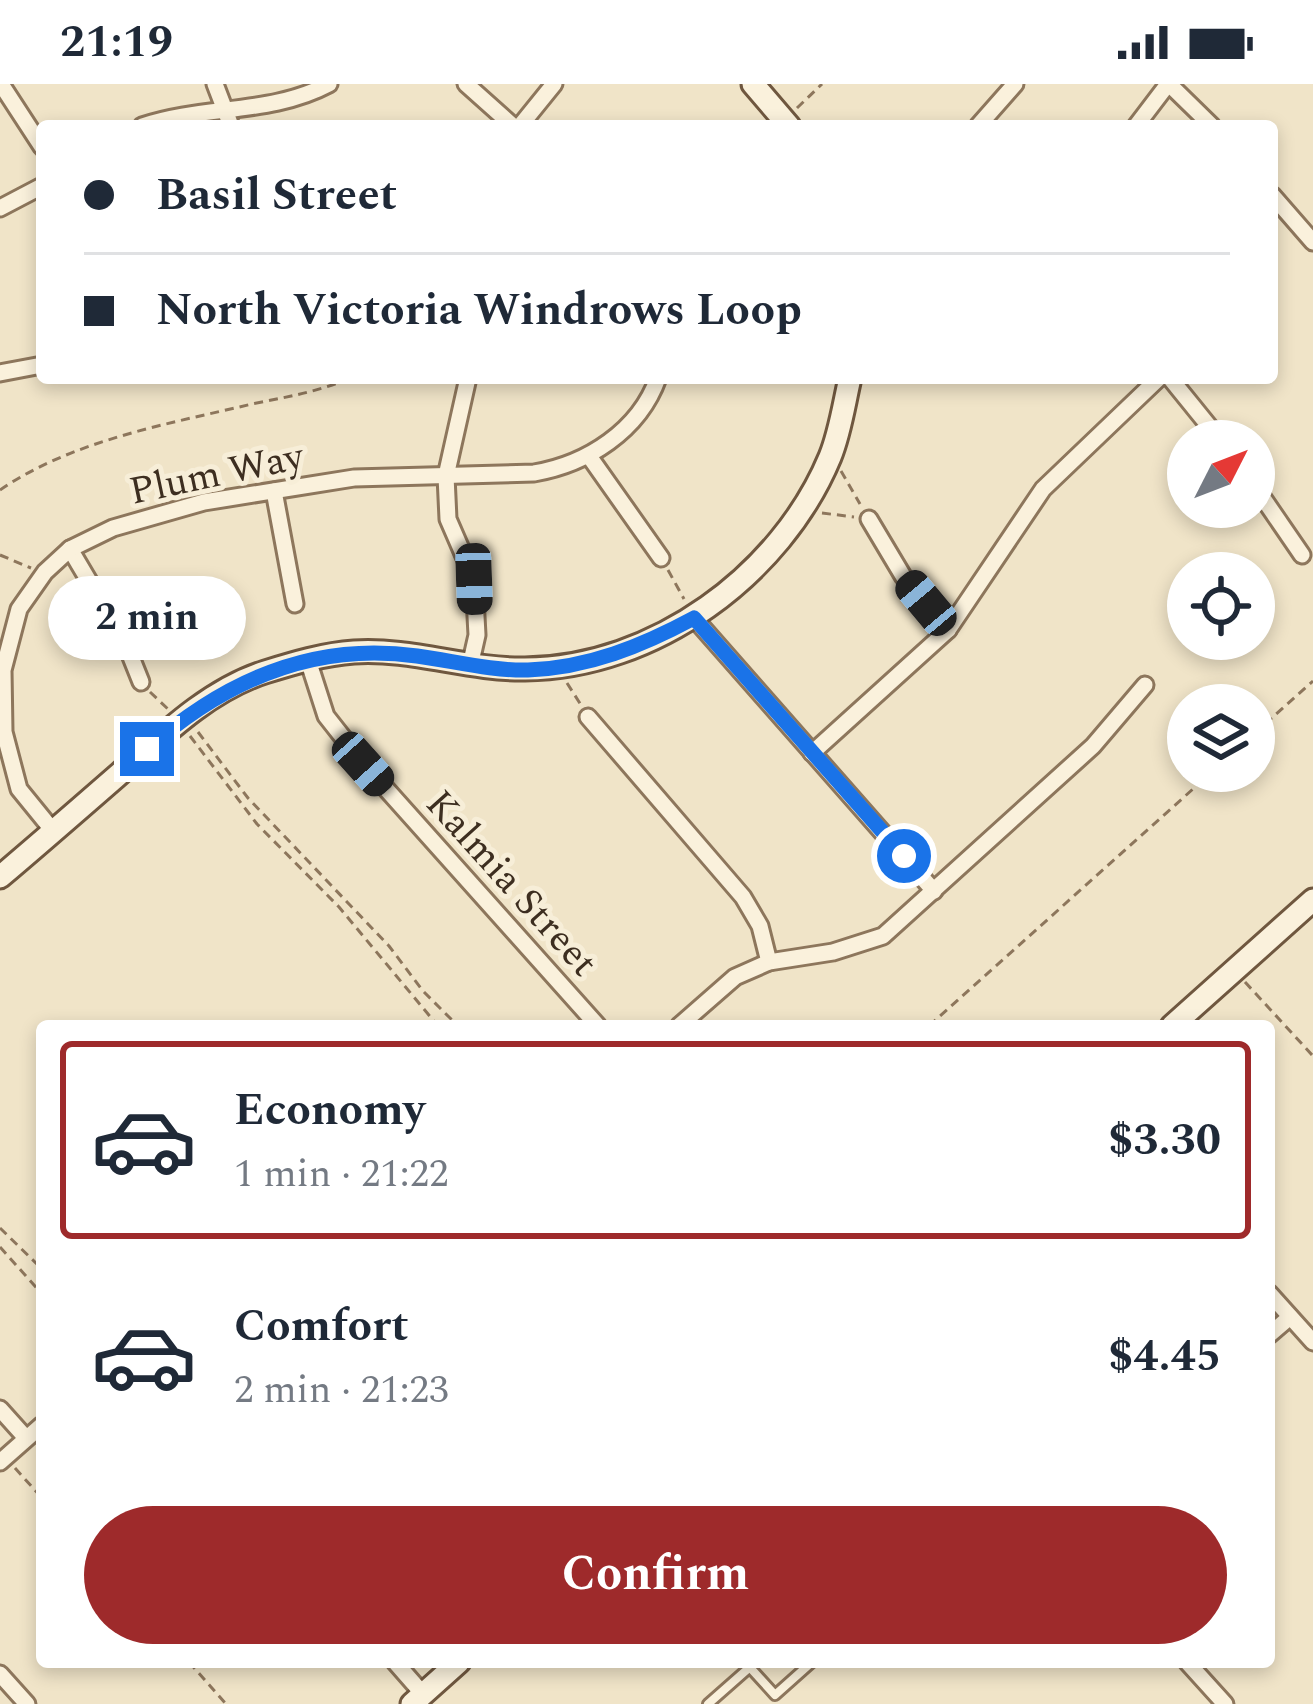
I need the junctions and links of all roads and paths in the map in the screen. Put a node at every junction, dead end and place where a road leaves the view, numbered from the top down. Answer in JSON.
{"nodes":[{"id":1,"x":1,"y":84,"type":"edge"},
{"id":2,"x":215,"y":84,"type":"edge"},
{"id":3,"x":329,"y":84,"type":"edge"},
{"id":4,"x":466,"y":84,"type":"edge"},
{"id":5,"x":554,"y":84,"type":"edge"},
{"id":6,"x":753,"y":84,"type":"edge"},
{"id":7,"x":822,"y":84,"type":"edge"},
{"id":8,"x":1015,"y":84,"type":"edge"},
{"id":9,"x":1168,"y":84,"type":"edge"},
{"id":10,"x":228,"y":118,"type":"edge"},
{"id":11,"x":164,"y":120,"type":"edge"},
{"id":12,"x":509,"y":120,"type":"edge"},
{"id":13,"x":521,"y":120,"type":"edge"},
{"id":14,"x":784,"y":120,"type":"edge"},
{"id":15,"x":790,"y":120,"type":"edge"},
{"id":16,"x":983,"y":120,"type":"edge"},
{"id":17,"x":1141,"y":120,"type":"edge"},
{"id":18,"x":1206,"y":120,"type":"edge"},
{"id":19,"x":36,"y":138,"type":"edge"},
{"id":20,"x":36,"y":189,"type":"edge"},
{"id":21,"x":1278,"y":202,"type":"edge"},
{"id":22,"x":0,"y":208,"type":"edge"},
{"id":23,"x":1313,"y":242,"type":"edge"},
{"id":24,"x":36,"y":366,"type":"edge"},
{"id":25,"x":0,"y":373,"type":"edge"},
{"id":26,"x":335,"y":384,"type":"edge"},
{"id":27,"x":467,"y":384,"type":"edge"},
{"id":28,"x":655,"y":384,"type":"edge"},
{"id":29,"x":849,"y":384,"type":"edge"},
{"id":30,"x":1153,"y":384,"type":"edge"},
{"id":31,"x":1175,"y":384,"type":"edge"},
{"id":32,"x":1204,"y":420,"type":"edge"},
{"id":33,"x":831,"y":455,"type":"junction"},
{"id":34,"x":589,"y":457,"type":"junction"},
{"id":35,"x":446,"y":476,"type":"junction"},
{"id":36,"x":0,"y":490,"type":"edge"},
{"id":37,"x":274,"y":491,"type":"junction"},
{"id":38,"x":802,"y":511,"type":"junction"},
{"id":39,"x":1275,"y":516,"type":"edge"},
{"id":40,"x":869,"y":519,"type":"junction"},
{"id":41,"x":70,"y":549,"type":"junction"},
{"id":42,"x":0,"y":555,"type":"edge"},
{"id":43,"x":1301,"y":555,"type":"dead end"},
{"id":44,"x":661,"y":558,"type":"joint"},
{"id":45,"x":38,"y":561,"type":"dead end"},
{"id":46,"x":295,"y":604,"type":"dead end"},
{"id":47,"x":694,"y":618,"type":"junction"},
{"id":48,"x":948,"y":630,"type":"junction"},
{"id":49,"x":308,"y":659,"type":"junction"},
{"id":50,"x":470,"y":666,"type":"junction"},
{"id":51,"x":557,"y":666,"type":"junction"},
{"id":52,"x":1313,"y":681,"type":"edge"},
{"id":53,"x":141,"y":682,"type":"joint"},
{"id":54,"x":1144,"y":685,"type":"dead end"},
{"id":55,"x":166,"y":706,"type":"dead end"},
{"id":56,"x":1275,"y":715,"type":"edge"},
{"id":57,"x":589,"y":717,"type":"joint"},
{"id":58,"x":812,"y":753,"type":"junction"},
{"id":59,"x":1190,"y":792,"type":"edge"},
{"id":60,"x":54,"y":832,"type":"junction"},
{"id":61,"x":0,"y":877,"type":"edge"},
{"id":62,"x":934,"y":891,"type":"junction"},
{"id":63,"x":1313,"y":900,"type":"edge"},
{"id":64,"x":770,"y":962,"type":"junction"},
{"id":65,"x":1234,"y":970,"type":"junction"},
{"id":66,"x":433,"y":1020,"type":"edge"},
{"id":67,"x":452,"y":1020,"type":"edge"},
{"id":68,"x":593,"y":1020,"type":"edge"},
{"id":69,"x":687,"y":1020,"type":"edge"},
{"id":70,"x":936,"y":1020,"type":"edge"},
{"id":71,"x":1179,"y":1020,"type":"edge"},
{"id":72,"x":1313,"y":1056,"type":"edge"},
{"id":73,"x":0,"y":1228,"type":"edge"},
{"id":74,"x":0,"y":1247,"type":"edge"},
{"id":75,"x":36,"y":1263,"type":"edge"},
{"id":76,"x":36,"y":1287,"type":"edge"},
{"id":77,"x":1275,"y":1300,"type":"edge"},
{"id":78,"x":1290,"y":1316,"type":"junction"},
{"id":79,"x":1275,"y":1330,"type":"edge"},
{"id":80,"x":1313,"y":1342,"type":"edge"},
{"id":81,"x":0,"y":1409,"type":"edge"},
{"id":82,"x":36,"y":1430,"type":"edge"},
{"id":83,"x":26,"y":1438,"type":"junction"},
{"id":84,"x":3,"y":1460,"type":"edge"},
{"id":85,"x":36,"y":1492,"type":"edge"},
{"id":86,"x":194,"y":1668,"type":"edge"},
{"id":87,"x":398,"y":1668,"type":"edge"},
{"id":88,"x":454,"y":1668,"type":"edge"},
{"id":89,"x":744,"y":1668,"type":"edge"},
{"id":90,"x":752,"y":1668,"type":"edge"},
{"id":91,"x":805,"y":1668,"type":"edge"},
{"id":92,"x":1192,"y":1668,"type":"edge"},
{"id":93,"x":0,"y":1674,"type":"edge"},
{"id":94,"x":422,"y":1701,"type":"edge"},
{"id":95,"x":27,"y":1704,"type":"edge"},
{"id":96,"x":226,"y":1704,"type":"edge"},
{"id":97,"x":707,"y":1704,"type":"edge"},
{"id":98,"x":1225,"y":1704,"type":"edge"}],
"edges":[{"from":1,"to":19,"type":"street"},
{"from":2,"to":10,"type":"street"},
{"from":3,"to":10,"type":"street"},
{"from":4,"to":12,"type":"street"},
{"from":5,"to":13,"type":"street"},
{"from":6,"to":14,"type":"street"},
{"from":7,"to":15,"type":"path"},
{"from":8,"to":16,"type":"street"},
{"from":9,"to":17,"type":"street"},
{"from":9,"to":18,"type":"street"},
{"from":10,"to":11,"type":"street"},
{"from":20,"to":22,"type":"street"},
{"from":21,"to":23,"type":"street"},
{"from":24,"to":25,"type":"street"},
{"from":26,"to":36,"type":"path"},
{"from":27,"to":35,"type":"street"},
{"from":28,"to":34,"type":"street","name":"Plum Way"},
{"from":29,"to":33,"type":"street"},
{"from":30,"to":48,"type":"street"},
{"from":31,"to":32,"type":"street"},
{"from":33,"to":38,"type":"street"},
{"from":33,"to":40,"type":"path"},
{"from":34,"to":35,"type":"street","name":"Plum Way"},
{"from":34,"to":44,"type":"street"},
{"from":35,"to":37,"type":"street","name":"Plum Way"},
{"from":35,"to":50,"type":"street"},
{"from":37,"to":41,"type":"street","name":"Plum Way"},
{"from":37,"to":46,"type":"street"},
{"from":38,"to":40,"type":"path"},
{"from":38,"to":47,"type":"street"},
{"from":39,"to":43,"type":"street"},
{"from":40,"to":48,"type":"street"},
{"from":41,"to":53,"type":"street"},
{"from":41,"to":60,"type":"street","name":"Plum Way"},
{"from":42,"to":45,"type":"path"},
{"from":44,"to":47,"type":"path"},
{"from":47,"to":51,"type":"street"},
{"from":47,"to":58,"type":"street"},
{"from":48,"to":58,"type":"street"},
{"from":49,"to":50,"type":"street"},
{"from":49,"to":60,"type":"street"},
{"from":49,"to":68,"type":"street","name":"Kalmia Street"},
{"from":50,"to":51,"type":"street"},
{"from":51,"to":57,"type":"path"},
{"from":52,"to":56,"type":"path"},
{"from":53,"to":55,"type":"path"},
{"from":54,"to":62,"type":"street"},
{"from":57,"to":64,"type":"street"},
{"from":58,"to":62,"type":"street"},
{"from":59,"to":70,"type":"path"},
{"from":60,"to":61,"type":"street"},
{"from":62,"to":64,"type":"street"},
{"from":63,"to":65,"type":"street"},
{"from":64,"to":69,"type":"street"},
{"from":65,"to":71,"type":"street"},
{"from":65,"to":72,"type":"path"},
{"from":66,"to":67,"type":"path"},
{"from":73,"to":75,"type":"path"},
{"from":74,"to":76,"type":"path"},
{"from":77,"to":78,"type":"street"},
{"from":78,"to":79,"type":"street"},
{"from":78,"to":80,"type":"street"},
{"from":81,"to":83,"type":"street"},
{"from":82,"to":83,"type":"street"},
{"from":83,"to":84,"type":"street"},
{"from":84,"to":85,"type":"path"},
{"from":86,"to":96,"type":"path"},
{"from":87,"to":94,"type":"street"},
{"from":88,"to":94,"type":"street"},
{"from":89,"to":97,"type":"lane"},
{"from":90,"to":91,"type":"lane"},
{"from":92,"to":98,"type":"street"},
{"from":93,"to":95,"type":"street"}]}
